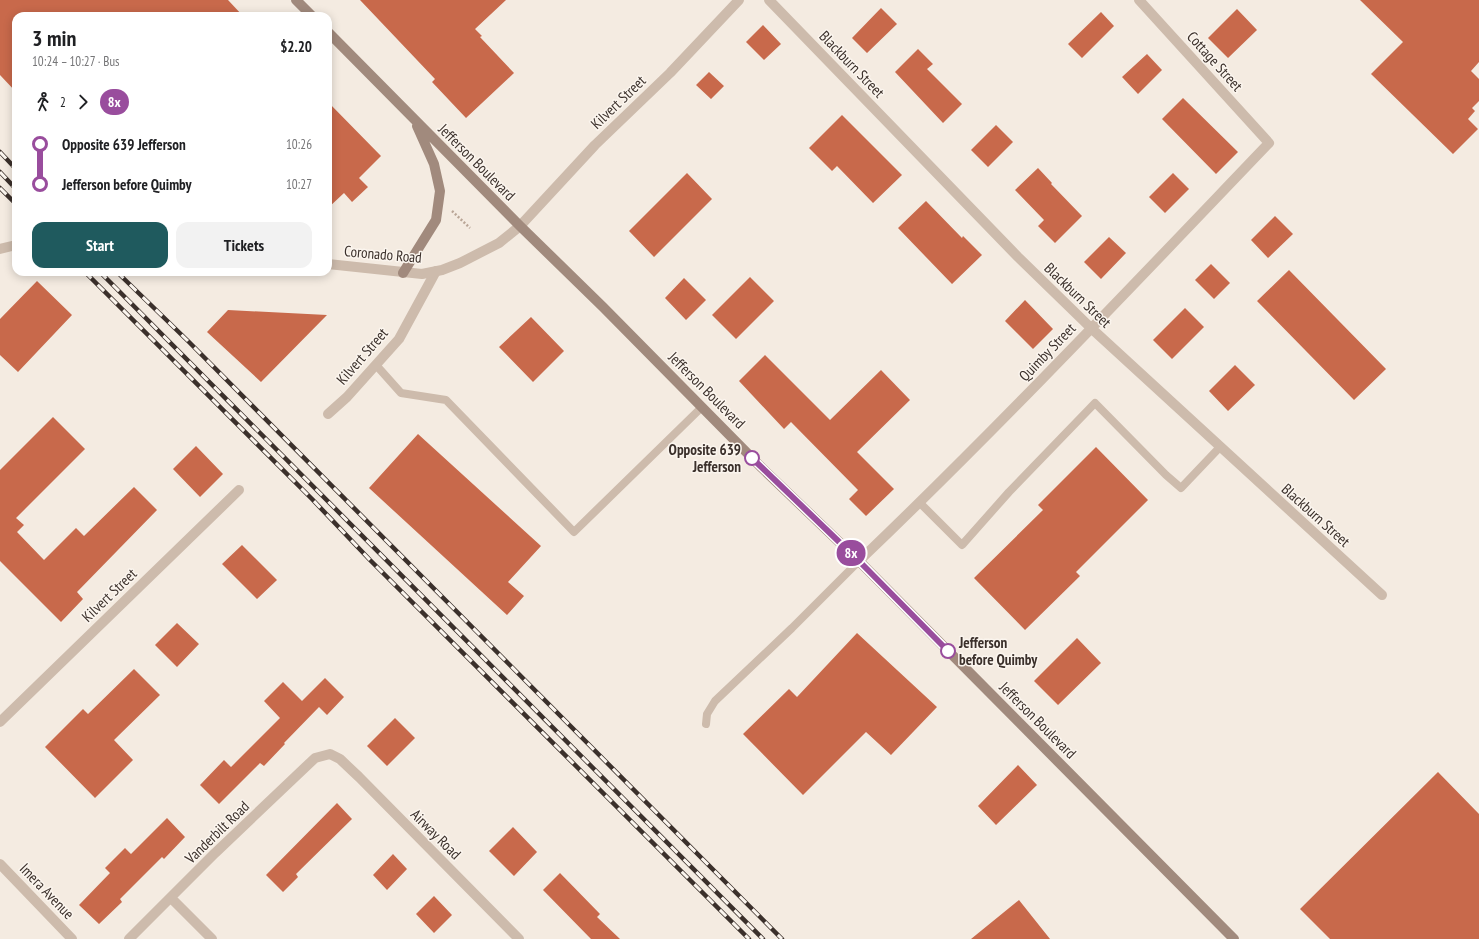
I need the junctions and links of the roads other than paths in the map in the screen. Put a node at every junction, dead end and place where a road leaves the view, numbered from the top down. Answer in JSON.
{"nodes":[{"id":1,"x":296,"y":0,"type":"edge"},
{"id":2,"x":739,"y":0,"type":"edge"},
{"id":3,"x":769,"y":0,"type":"edge"},
{"id":4,"x":1138,"y":0,"type":"edge"},
{"id":5,"x":308,"y":12,"type":"edge"},
{"id":6,"x":332,"y":36,"type":"edge"},
{"id":7,"x":414,"y":121,"type":"junction"},
{"id":8,"x":1269,"y":143,"type":"joint"},
{"id":9,"x":520,"y":226,"type":"junction"},
{"id":10,"x":12,"y":247,"type":"edge"},
{"id":11,"x":0,"y":249,"type":"edge"},
{"id":12,"x":332,"y":264,"type":"edge"},
{"id":13,"x":436,"y":271,"type":"junction"},
{"id":14,"x":403,"y":273,"type":"junction"},
{"id":15,"x":1091,"y":328,"type":"junction"},
{"id":16,"x":376,"y":366,"type":"junction"},
{"id":17,"x":702,"y":407,"type":"junction"},
{"id":18,"x":328,"y":414,"type":"dead end"},
{"id":19,"x":1220,"y":447,"type":"junction"},
{"id":20,"x":239,"y":490,"type":"dead end"},
{"id":21,"x":920,"y":503,"type":"junction"},
{"id":22,"x":859,"y":561,"type":"junction"},
{"id":23,"x":1382,"y":595,"type":"dead end"},
{"id":24,"x":0,"y":722,"type":"edge"},
{"id":25,"x":706,"y":724,"type":"dead end"},
{"id":26,"x":330,"y":754,"type":"joint"},
{"id":27,"x":0,"y":864,"type":"edge"},
{"id":28,"x":171,"y":898,"type":"junction"},
{"id":29,"x":72,"y":939,"type":"edge"},
{"id":30,"x":129,"y":939,"type":"edge"},
{"id":31,"x":212,"y":939,"type":"edge"},
{"id":32,"x":519,"y":939,"type":"edge"},
{"id":33,"x":1234,"y":939,"type":"edge"}],
"edges":[{"from":1,"to":5,"type":"main road"},
{"from":2,"to":9,"type":"street","name":"Kilvert Street"},
{"from":3,"to":15,"type":"street","name":"Blackburn Street"},
{"from":4,"to":8,"type":"street","name":"Cottage Street"},
{"from":6,"to":7,"type":"main road","name":"Jefferson Boulevard"},
{"from":7,"to":9,"type":"main road","name":"Jefferson Boulevard"},
{"from":7,"to":14,"type":"main road"},
{"from":8,"to":15,"type":"street","name":"Quimby Street"},
{"from":9,"to":13,"type":"street","name":"Coronado Road"},
{"from":9,"to":17,"type":"main road","name":"Jefferson Boulevard"},
{"from":10,"to":11,"type":"street"},
{"from":12,"to":14,"type":"street","name":"Coronado Road"},
{"from":13,"to":14,"type":"street","name":"Coronado Road"},
{"from":13,"to":16,"type":"street","name":"Kilvert Street"},
{"from":15,"to":19,"type":"street","name":"Blackburn Street"},
{"from":15,"to":21,"type":"street","name":"Quimby Street"},
{"from":16,"to":17,"type":"lane"},
{"from":16,"to":18,"type":"street","name":"Kilvert Street"},
{"from":17,"to":22,"type":"main road","name":"Jefferson Boulevard"},
{"from":19,"to":21,"type":"lane"},
{"from":19,"to":23,"type":"street","name":"Blackburn Street"},
{"from":20,"to":24,"type":"street","name":"Kilvert Street"},
{"from":21,"to":22,"type":"street","name":"Quimby Street"},
{"from":22,"to":25,"type":"lane"},
{"from":22,"to":33,"type":"main road","name":"Jefferson Boulevard"},
{"from":26,"to":28,"type":"street","name":"Vanderbilt Road"},
{"from":26,"to":32,"type":"street","name":"Airway Road"},
{"from":27,"to":29,"type":"street","name":"Imera Avenue"},
{"from":28,"to":30,"type":"street","name":"Vanderbilt Road"},
{"from":28,"to":31,"type":"street"}]}
